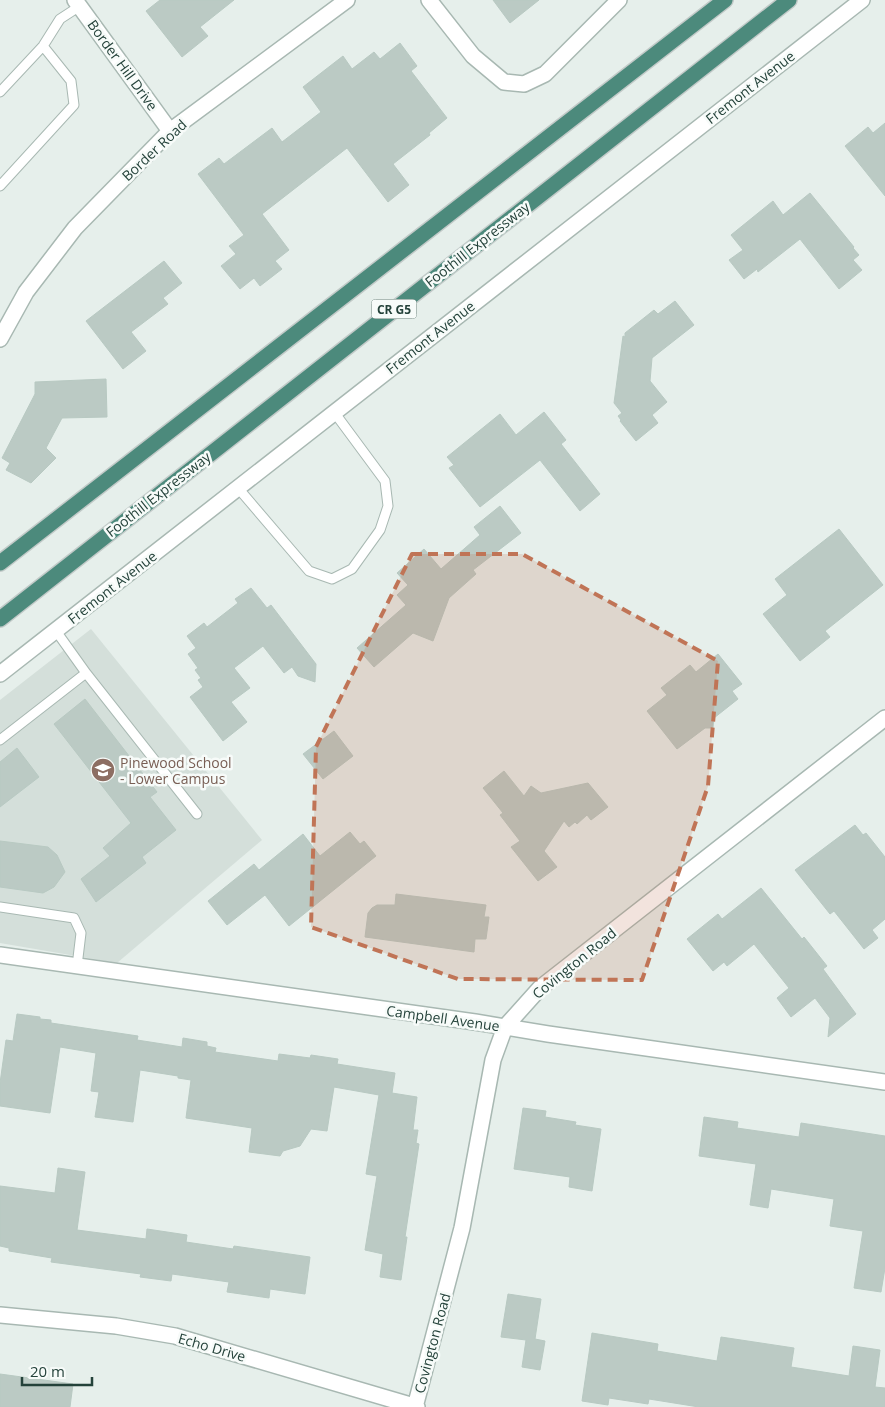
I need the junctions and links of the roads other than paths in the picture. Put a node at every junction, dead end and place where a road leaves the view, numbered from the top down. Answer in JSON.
{"nodes":[{"id":1,"x":347,"y":0,"type":"edge"},
{"id":2,"x":429,"y":0,"type":"edge"},
{"id":3,"x":620,"y":0,"type":"edge"},
{"id":4,"x":725,"y":0,"type":"edge"},
{"id":5,"x":789,"y":0,"type":"edge"},
{"id":6,"x":862,"y":0,"type":"edge"},
{"id":7,"x":78,"y":3,"type":"edge"},
{"id":8,"x":43,"y":46,"type":"junction"},
{"id":9,"x":0,"y":92,"type":"edge"},
{"id":10,"x":170,"y":131,"type":"junction"},
{"id":11,"x":0,"y":186,"type":"edge"},
{"id":12,"x":0,"y":339,"type":"edge"},
{"id":13,"x":334,"y":412,"type":"junction"},
{"id":14,"x":238,"y":488,"type":"junction"},
{"id":15,"x":0,"y":563,"type":"edge"},
{"id":16,"x":0,"y":619,"type":"edge"},
{"id":17,"x":56,"y":631,"type":"junction"},
{"id":18,"x":86,"y":673,"type":"junction"},
{"id":19,"x":0,"y":674,"type":"edge"},
{"id":20,"x":885,"y":718,"type":"edge"},
{"id":21,"x":0,"y":740,"type":"edge"},
{"id":22,"x":197,"y":814,"type":"dead end"},
{"id":23,"x":0,"y":907,"type":"edge"},
{"id":24,"x":0,"y":955,"type":"edge"},
{"id":25,"x":77,"y":966,"type":"junction"},
{"id":26,"x":505,"y":1027,"type":"junction"},
{"id":27,"x":885,"y":1082,"type":"edge"},
{"id":28,"x":0,"y":1315,"type":"edge"},
{"id":29,"x":416,"y":1407,"type":"edge"}],
"edges":[{"from":1,"to":10,"type":"street","name":"Border Road"},
{"from":2,"to":3,"type":"street"},
{"from":4,"to":15,"type":"highway","number":"CR G5"},
{"from":5,"to":16,"type":"highway","name":"Foothill Expressway","number":"CR G5"},
{"from":6,"to":13,"type":"street","name":"Fremont Avenue"},
{"from":7,"to":8,"type":"lane"},
{"from":7,"to":10,"type":"street","name":"Border Hill Drive"},
{"from":8,"to":9,"type":"lane"},
{"from":8,"to":11,"type":"lane"},
{"from":10,"to":12,"type":"street","name":"Border Road"},
{"from":13,"to":14,"type":"street","name":"Fremont Avenue"},
{"from":13,"to":14,"type":"lane"},
{"from":14,"to":17,"type":"street","name":"Fremont Avenue"},
{"from":17,"to":18,"type":"lane"},
{"from":17,"to":19,"type":"street","name":"Fremont Avenue"},
{"from":18,"to":21,"type":"lane"},
{"from":18,"to":22,"type":"lane"},
{"from":20,"to":26,"type":"street","name":"Covington Road"},
{"from":23,"to":25,"type":"lane"},
{"from":24,"to":25,"type":"street","name":"Campbell Avenue"},
{"from":25,"to":26,"type":"street","name":"Campbell Avenue"},
{"from":26,"to":27,"type":"street","name":"Campbell Avenue"},
{"from":26,"to":29,"type":"street","name":"Covington Road"},
{"from":28,"to":29,"type":"street","name":"Echo Drive"}]}
